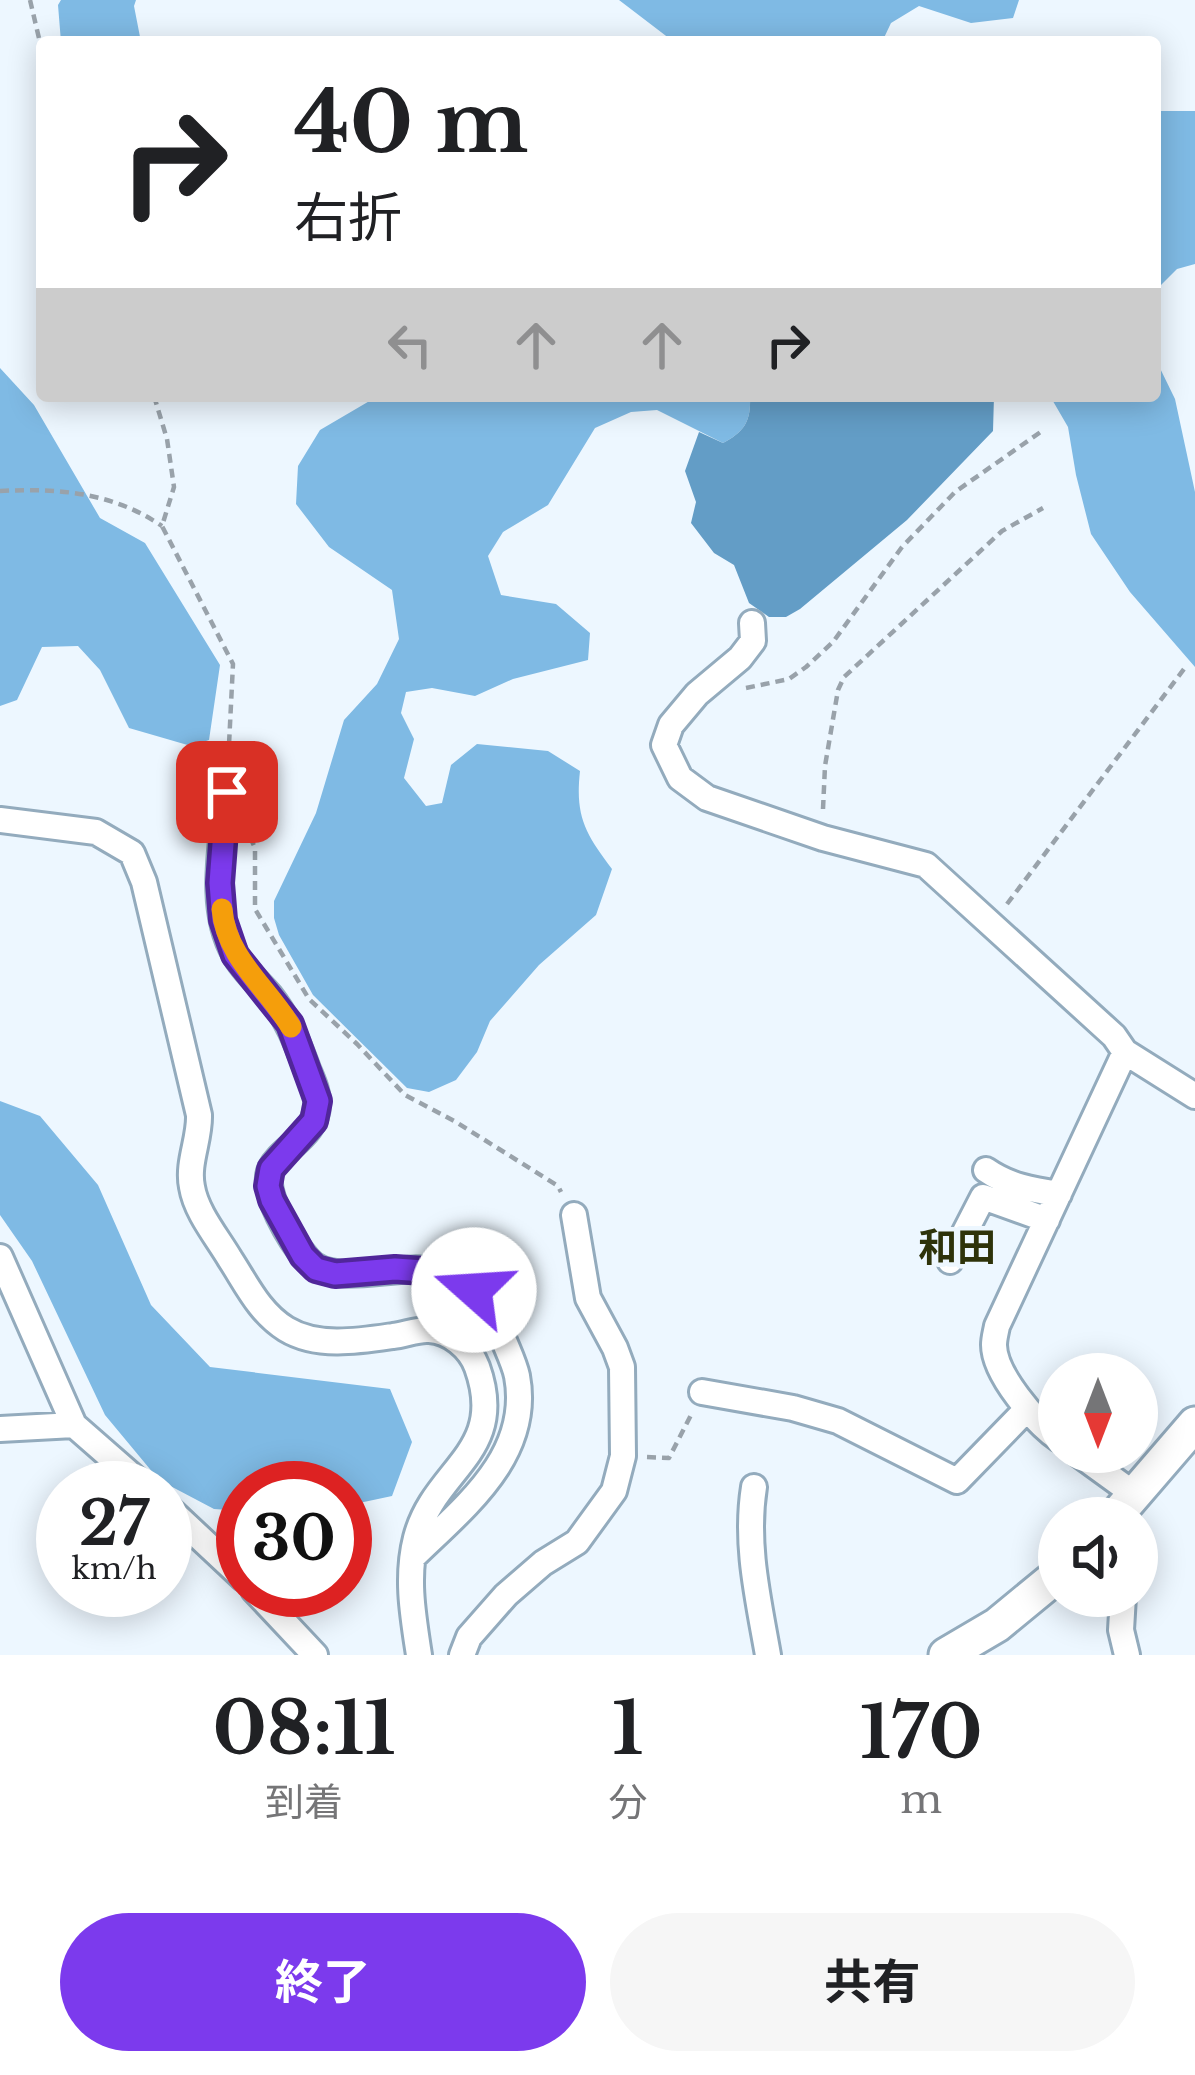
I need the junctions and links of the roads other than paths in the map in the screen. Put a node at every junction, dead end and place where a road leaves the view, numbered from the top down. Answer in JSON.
{"nodes":[{"id":1,"x":752,"y":623,"type":"dead end"},
{"id":2,"x":227,"y":792,"type":"road end"},
{"id":3,"x":0,"y":820,"type":"edge"},
{"id":4,"x":1125,"y":1052,"type":"junction"},
{"id":5,"x":1195,"y":1096,"type":"edge"},
{"id":6,"x":986,"y":1170,"type":"dead end"},
{"id":7,"x":1059,"y":1193,"type":"junction"},
{"id":8,"x":574,"y":1215,"type":"road end"},
{"id":9,"x":1047,"y":1220,"type":"junction"},
{"id":10,"x":0,"y":1257,"type":"edge"},
{"id":11,"x":950,"y":1262,"type":"dead end"},
{"id":12,"x":702,"y":1392,"type":"road end"},
{"id":13,"x":1026,"y":1410,"type":"junction"},
{"id":14,"x":1038,"y":1421,"type":"edge"},
{"id":15,"x":1195,"y":1424,"type":"edge"},
{"id":16,"x":74,"y":1425,"type":"junction"},
{"id":17,"x":0,"y":1429,"type":"edge"},
{"id":18,"x":115,"y":1461,"type":"edge"},
{"id":19,"x":1095,"y":1473,"type":"edge"},
{"id":20,"x":754,"y":1487,"type":"dead end"},
{"id":21,"x":1116,"y":1497,"type":"edge"},
{"id":22,"x":1132,"y":1497,"type":"edge"},
{"id":23,"x":192,"y":1529,"type":"edge"},
{"id":24,"x":216,"y":1550,"type":"edge"},
{"id":25,"x":413,"y":1557,"type":"junction"},
{"id":26,"x":1038,"y":1591,"type":"edge"},
{"id":27,"x":279,"y":1617,"type":"edge"},
{"id":28,"x":1122,"y":1617,"type":"edge"},
{"id":29,"x":315,"y":1655,"type":"edge"},
{"id":30,"x":419,"y":1655,"type":"edge"},
{"id":31,"x":462,"y":1655,"type":"edge"},
{"id":32,"x":768,"y":1655,"type":"edge"},
{"id":33,"x":946,"y":1655,"type":"edge"},
{"id":34,"x":1127,"y":1655,"type":"edge"}],
"edges":[{"from":1,"to":4,"type":"street"},
{"from":2,"to":25,"type":"street"},
{"from":3,"to":25,"type":"street"},
{"from":4,"to":5,"type":"street"},
{"from":4,"to":7,"type":"street"},
{"from":6,"to":7,"type":"street"},
{"from":7,"to":9,"type":"street"},
{"from":8,"to":31,"type":"street"},
{"from":9,"to":11,"type":"street"},
{"from":9,"to":13,"type":"street"},
{"from":10,"to":16,"type":"street"},
{"from":12,"to":13,"type":"street"},
{"from":13,"to":14,"type":"street"},
{"from":15,"to":22,"type":"street"},
{"from":16,"to":17,"type":"street"},
{"from":16,"to":18,"type":"street"},
{"from":19,"to":21,"type":"street"},
{"from":20,"to":32,"type":"street"},
{"from":23,"to":24,"type":"street"},
{"from":25,"to":30,"type":"street"},
{"from":26,"to":33,"type":"street"},
{"from":27,"to":29,"type":"street"},
{"from":28,"to":34,"type":"street"}]}
